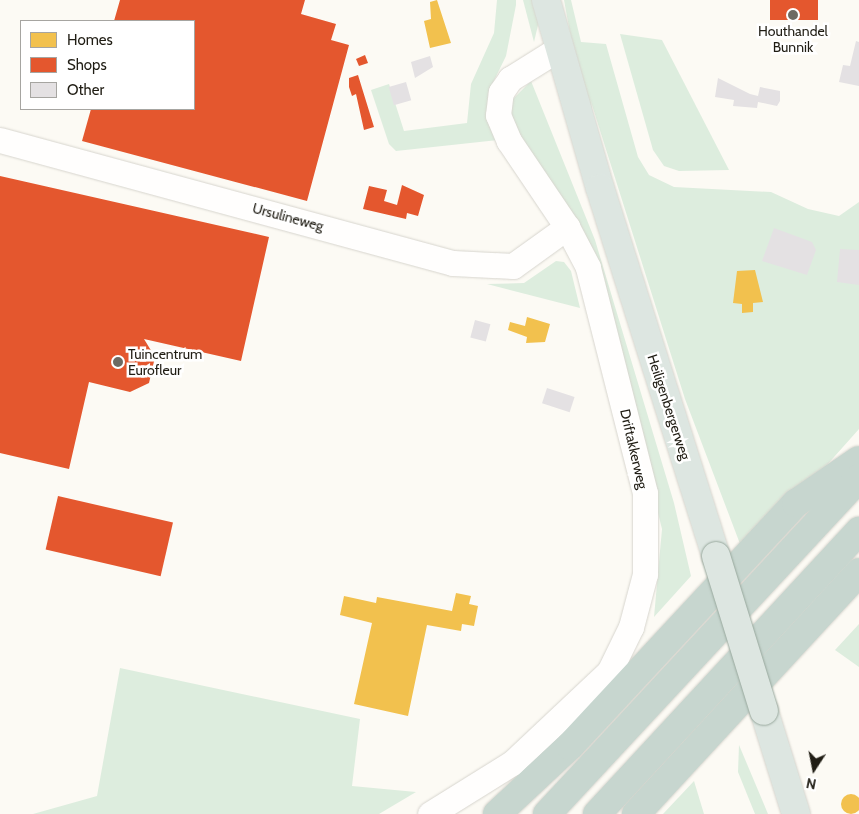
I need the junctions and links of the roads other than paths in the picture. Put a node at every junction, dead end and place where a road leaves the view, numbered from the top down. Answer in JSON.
{"nodes":[{"id":1,"x":546,"y":0,"type":"edge"},
{"id":2,"x":558,"y":49,"type":"junction"},
{"id":3,"x":0,"y":140,"type":"edge"},
{"id":4,"x":567,"y":227,"type":"junction"},
{"id":5,"x":859,"y":460,"type":"edge"},
{"id":6,"x":859,"y":478,"type":"edge"},
{"id":7,"x":859,"y":531,"type":"edge"},
{"id":8,"x":859,"y":572,"type":"edge"},
{"id":9,"x":430,"y":814,"type":"edge"},
{"id":10,"x":497,"y":814,"type":"edge"},
{"id":11,"x":547,"y":814,"type":"edge"},
{"id":12,"x":597,"y":814,"type":"edge"},
{"id":13,"x":636,"y":814,"type":"edge"},
{"id":14,"x":796,"y":814,"type":"edge"}],
"edges":[{"from":1,"to":2,"type":"main road","name":"Heiligenbergerweg"},
{"from":2,"to":4,"type":"street","name":"Driftakkerweg"},
{"from":2,"to":14,"type":"main road","name":"Heiligenbergerweg","bridge":true},
{"from":3,"to":4,"type":"street","name":"Ursulineweg"},
{"from":4,"to":9,"type":"street","name":"Driftakkerweg"},
{"from":5,"to":10,"type":"highway"},
{"from":6,"to":11,"type":"highway"},
{"from":7,"to":12,"type":"highway"},
{"from":8,"to":13,"type":"highway"}]}
